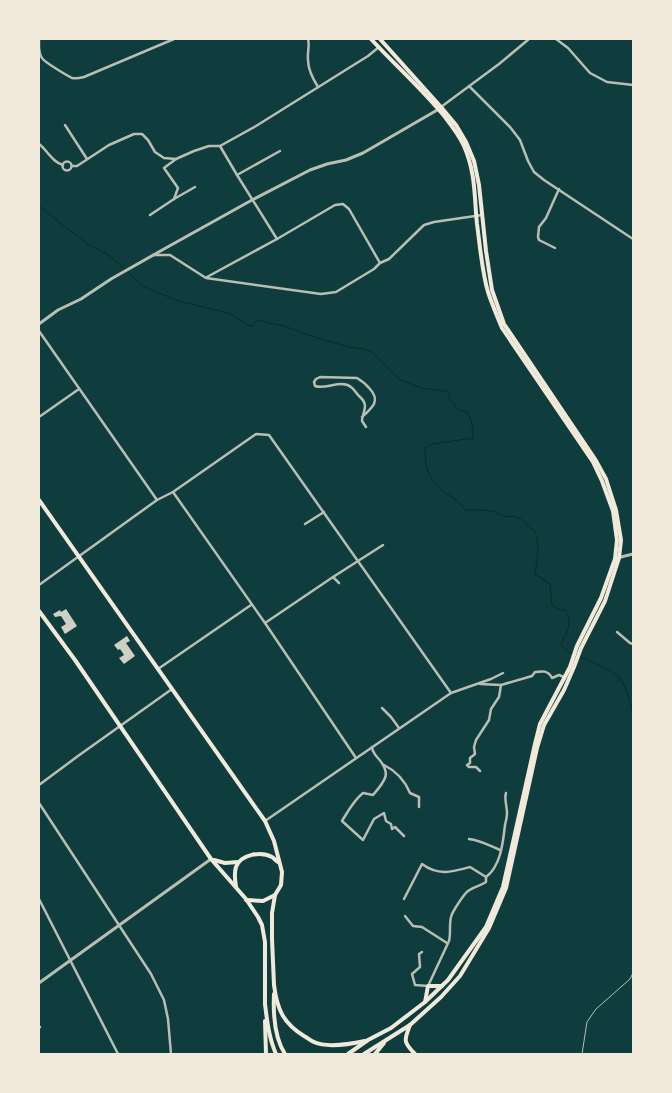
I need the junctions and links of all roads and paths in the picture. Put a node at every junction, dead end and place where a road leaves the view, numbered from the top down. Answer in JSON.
{"nodes":[{"id":1,"x":39,"y":39,"type":"edge"},
{"id":2,"x":174,"y":39,"type":"edge"},
{"id":3,"x":308,"y":39,"type":"edge"},
{"id":4,"x":372,"y":39,"type":"edge"},
{"id":5,"x":380,"y":39,"type":"edge"},
{"id":6,"x":529,"y":39,"type":"edge"},
{"id":7,"x":556,"y":39,"type":"edge"},
{"id":8,"x":379,"y":47,"type":"junction"},
{"id":9,"x":40,"y":56,"type":"edge"},
{"id":10,"x":633,"y":85,"type":"edge"},
{"id":11,"x":470,"y":86,"type":"junction"},
{"id":12,"x":318,"y":87,"type":"junction"},
{"id":13,"x":440,"y":108,"type":"junction"},
{"id":14,"x":65,"y":126,"type":"dead end"},
{"id":15,"x":39,"y":144,"type":"edge"},
{"id":16,"x":220,"y":146,"type":"junction"},
{"id":17,"x":280,"y":151,"type":"dead end"},
{"id":18,"x":176,"y":158,"type":"junction"},
{"id":19,"x":87,"y":159,"type":"junction"},
{"id":20,"x":63,"y":165,"type":"junction"},
{"id":21,"x":72,"y":166,"type":"junction"},
{"id":22,"x":237,"y":175,"type":"junction"},
{"id":23,"x":195,"y":187,"type":"dead end"},
{"id":24,"x":559,"y":189,"type":"junction"},
{"id":25,"x":174,"y":199,"type":"junction"},
{"id":26,"x":252,"y":200,"type":"junction"},
{"id":27,"x":150,"y":215,"type":"dead end"},
{"id":28,"x":482,"y":215,"type":"junction"},
{"id":29,"x":476,"y":216,"type":"junction"},
{"id":30,"x":277,"y":239,"type":"junction"},
{"id":31,"x":633,"y":239,"type":"edge"},
{"id":32,"x":555,"y":248,"type":"dead end"},
{"id":33,"x":153,"y":255,"type":"junction"},
{"id":34,"x":380,"y":263,"type":"junction"},
{"id":35,"x":206,"y":278,"type":"junction"},
{"id":36,"x":39,"y":324,"type":"edge"},
{"id":37,"x":39,"y":331,"type":"edge"},
{"id":38,"x":79,"y":389,"type":"junction"},
{"id":39,"x":39,"y":417,"type":"edge"},
{"id":40,"x":362,"y":417,"type":"junction"},
{"id":41,"x":366,"y":427,"type":"dead end"},
{"id":42,"x":173,"y":492,"type":"junction"},
{"id":43,"x":39,"y":500,"type":"edge"},
{"id":44,"x":157,"y":500,"type":"junction"},
{"id":45,"x":324,"y":512,"type":"junction"},
{"id":46,"x":305,"y":524,"type":"dead end"},
{"id":47,"x":383,"y":545,"type":"dead end"},
{"id":48,"x":633,"y":554,"type":"edge"},
{"id":49,"x":79,"y":557,"type":"junction"},
{"id":50,"x":617,"y":558,"type":"junction"},
{"id":51,"x":357,"y":561,"type":"junction"},
{"id":52,"x":333,"y":576,"type":"junction"},
{"id":53,"x":339,"y":584,"type":"dead end"},
{"id":54,"x":39,"y":585,"type":"edge"},
{"id":55,"x":252,"y":605,"type":"junction"},
{"id":56,"x":39,"y":611,"type":"edge"},
{"id":57,"x":265,"y":623,"type":"junction"},
{"id":58,"x":617,"y":632,"type":"dead end"},
{"id":59,"x":633,"y":644,"type":"edge"},
{"id":60,"x":572,"y":667,"type":"junction"},
{"id":61,"x":158,"y":668,"type":"junction"},
{"id":62,"x":503,"y":673,"type":"dead end"},
{"id":63,"x":565,"y":677,"type":"junction"},
{"id":64,"x":477,"y":683,"type":"junction"},
{"id":65,"x":502,"y":685,"type":"junction"},
{"id":66,"x":172,"y":689,"type":"junction"},
{"id":67,"x":451,"y":692,"type":"junction"},
{"id":68,"x":382,"y":708,"type":"dead end"},
{"id":69,"x":120,"y":726,"type":"junction"},
{"id":70,"x":399,"y":728,"type":"junction"},
{"id":71,"x":372,"y":747,"type":"junction"},
{"id":72,"x":356,"y":758,"type":"junction"},
{"id":73,"x":383,"y":764,"type":"junction"},
{"id":74,"x":480,"y":770,"type":"dead end"},
{"id":75,"x":39,"y":785,"type":"edge"},
{"id":76,"x":506,"y":793,"type":"dead end"},
{"id":77,"x":39,"y":802,"type":"edge"},
{"id":78,"x":419,"y":807,"type":"dead end"},
{"id":79,"x":265,"y":821,"type":"junction"},
{"id":80,"x":404,"y":836,"type":"dead end"},
{"id":81,"x":469,"y":839,"type":"dead end"},
{"id":82,"x":500,"y":850,"type":"junction"},
{"id":83,"x":212,"y":859,"type":"junction"},
{"id":84,"x":239,"y":862,"type":"junction"},
{"id":85,"x":279,"y":863,"type":"junction"},
{"id":86,"x":486,"y":877,"type":"junction"},
{"id":87,"x":236,"y":887,"type":"junction"},
{"id":88,"x":275,"y":895,"type":"junction"},
{"id":89,"x":39,"y":899,"type":"edge"},
{"id":90,"x":404,"y":899,"type":"dead end"},
{"id":91,"x":246,"y":900,"type":"junction"},
{"id":92,"x":405,"y":916,"type":"dead end"},
{"id":93,"x":119,"y":926,"type":"junction"},
{"id":94,"x":448,"y":943,"type":"junction"},
{"id":95,"x":422,"y":952,"type":"dead end"},
{"id":96,"x":70,"y":960,"type":"junction"},
{"id":97,"x":633,"y":974,"type":"edge"},
{"id":98,"x":39,"y":983,"type":"edge"},
{"id":99,"x":274,"y":985,"type":"junction"},
{"id":100,"x":428,"y":986,"type":"junction"},
{"id":101,"x":442,"y":986,"type":"junction"},
{"id":102,"x":425,"y":1002,"type":"junction"},
{"id":103,"x":265,"y":1004,"type":"junction"},
{"id":104,"x":410,"y":1025,"type":"junction"},
{"id":105,"x":368,"y":1040,"type":"junction"},
{"id":106,"x":385,"y":1042,"type":"junction"},
{"id":107,"x":266,"y":1053,"type":"edge"},
{"id":108,"x":118,"y":1054,"type":"edge"},
{"id":109,"x":171,"y":1054,"type":"edge"},
{"id":110,"x":276,"y":1054,"type":"edge"},
{"id":111,"x":285,"y":1054,"type":"edge"},
{"id":112,"x":348,"y":1054,"type":"edge"},
{"id":113,"x":364,"y":1054,"type":"edge"},
{"id":114,"x":375,"y":1054,"type":"edge"},
{"id":115,"x":415,"y":1054,"type":"edge"},
{"id":116,"x":582,"y":1054,"type":"edge"}],
"edges":[{"from":1,"to":9,"type":"street"},
{"from":2,"to":9,"type":"street"},
{"from":3,"to":12,"type":"street"},
{"from":4,"to":8,"type":"main road"},
{"from":5,"to":13,"type":"main road"},
{"from":6,"to":11,"type":"street"},
{"from":7,"to":10,"type":"street"},
{"from":8,"to":12,"type":"street"},
{"from":8,"to":13,"type":"main road"},
{"from":11,"to":13,"type":"street"},
{"from":11,"to":24,"type":"street"},
{"from":12,"to":16,"type":"street"},
{"from":13,"to":26,"type":"street"},
{"from":13,"to":28,"type":"main road"},
{"from":13,"to":29,"type":"main road"},
{"from":14,"to":19,"type":"street"},
{"from":15,"to":20,"type":"street"},
{"from":16,"to":18,"type":"street"},
{"from":16,"to":22,"type":"street"},
{"from":17,"to":22,"type":"street"},
{"from":18,"to":19,"type":"street"},
{"from":18,"to":25,"type":"street"},
{"from":19,"to":21,"type":"street"},
{"from":20,"to":21,"type":"street"},
{"from":20,"to":21,"type":"street"},
{"from":22,"to":26,"type":"street"},
{"from":23,"to":25,"type":"street"},
{"from":24,"to":31,"type":"street"},
{"from":24,"to":32,"type":"street"},
{"from":25,"to":27,"type":"street"},
{"from":26,"to":30,"type":"street"},
{"from":26,"to":33,"type":"street"},
{"from":28,"to":29,"type":"street"},
{"from":28,"to":50,"type":"main road"},
{"from":29,"to":34,"type":"street"},
{"from":29,"to":50,"type":"main road"},
{"from":30,"to":34,"type":"street"},
{"from":30,"to":35,"type":"street"},
{"from":33,"to":35,"type":"street"},
{"from":33,"to":36,"type":"street"},
{"from":34,"to":35,"type":"street"},
{"from":37,"to":38,"type":"street"},
{"from":38,"to":39,"type":"street"},
{"from":38,"to":44,"type":"street"},
{"from":40,"to":40,"type":"street"},
{"from":40,"to":41,"type":"street"},
{"from":42,"to":44,"type":"street"},
{"from":42,"to":45,"type":"street"},
{"from":42,"to":55,"type":"street"},
{"from":43,"to":49,"type":"main road"},
{"from":44,"to":49,"type":"street"},
{"from":45,"to":46,"type":"street"},
{"from":45,"to":51,"type":"street"},
{"from":47,"to":51,"type":"street"},
{"from":48,"to":50,"type":"street"},
{"from":49,"to":54,"type":"street"},
{"from":49,"to":61,"type":"main road"},
{"from":50,"to":60,"type":"main road"},
{"from":51,"to":52,"type":"street"},
{"from":51,"to":67,"type":"street"},
{"from":52,"to":53,"type":"street"},
{"from":52,"to":57,"type":"street"},
{"from":55,"to":57,"type":"street"},
{"from":55,"to":61,"type":"street"},
{"from":56,"to":69,"type":"main road"},
{"from":57,"to":72,"type":"street"},
{"from":58,"to":59,"type":"street"},
{"from":60,"to":63,"type":"main road"},
{"from":60,"to":104,"type":"main road"},
{"from":61,"to":66,"type":"main road"},
{"from":62,"to":64,"type":"street"},
{"from":63,"to":65,"type":"street"},
{"from":63,"to":101,"type":"main road"},
{"from":64,"to":65,"type":"street"},
{"from":64,"to":67,"type":"street"},
{"from":65,"to":74,"type":"street"},
{"from":66,"to":69,"type":"street"},
{"from":66,"to":79,"type":"main road"},
{"from":67,"to":70,"type":"street"},
{"from":68,"to":70,"type":"street"},
{"from":69,"to":75,"type":"street"},
{"from":69,"to":83,"type":"main road"},
{"from":70,"to":71,"type":"street"},
{"from":71,"to":72,"type":"street"},
{"from":71,"to":73,"type":"street"},
{"from":72,"to":79,"type":"street"},
{"from":73,"to":78,"type":"street"},
{"from":73,"to":80,"type":"street"},
{"from":76,"to":82,"type":"street"},
{"from":77,"to":93,"type":"street"},
{"from":79,"to":85,"type":"main road"},
{"from":81,"to":82,"type":"street"},
{"from":82,"to":86,"type":"street"},
{"from":83,"to":84,"type":"main road"},
{"from":83,"to":87,"type":"main road"},
{"from":83,"to":93,"type":"street"},
{"from":84,"to":85,"type":"main road"},
{"from":84,"to":87,"type":"main road"},
{"from":85,"to":88,"type":"main road"},
{"from":86,"to":90,"type":"street"},
{"from":86,"to":94,"type":"street"},
{"from":87,"to":91,"type":"main road"},
{"from":88,"to":91,"type":"main road"},
{"from":88,"to":99,"type":"main road"},
{"from":89,"to":96,"type":"street"},
{"from":91,"to":103,"type":"main road"},
{"from":92,"to":94,"type":"street"},
{"from":93,"to":96,"type":"street"},
{"from":93,"to":109,"type":"street"},
{"from":94,"to":100,"type":"street"},
{"from":95,"to":100,"type":"street"},
{"from":96,"to":98,"type":"street"},
{"from":96,"to":108,"type":"street"},
{"from":97,"to":116,"type":"lane"},
{"from":99,"to":105,"type":"main road"},
{"from":99,"to":111,"type":"main road"},
{"from":100,"to":101,"type":"main road"},
{"from":100,"to":102,"type":"main road"},
{"from":101,"to":102,"type":"main road"},
{"from":102,"to":105,"type":"main road"},
{"from":103,"to":107,"type":"main road"},
{"from":103,"to":110,"type":"main road"},
{"from":104,"to":106,"type":"main road"},
{"from":104,"to":115,"type":"main road"},
{"from":105,"to":112,"type":"main road"},
{"from":106,"to":113,"type":"main road"},
{"from":106,"to":114,"type":"main road"}]}
